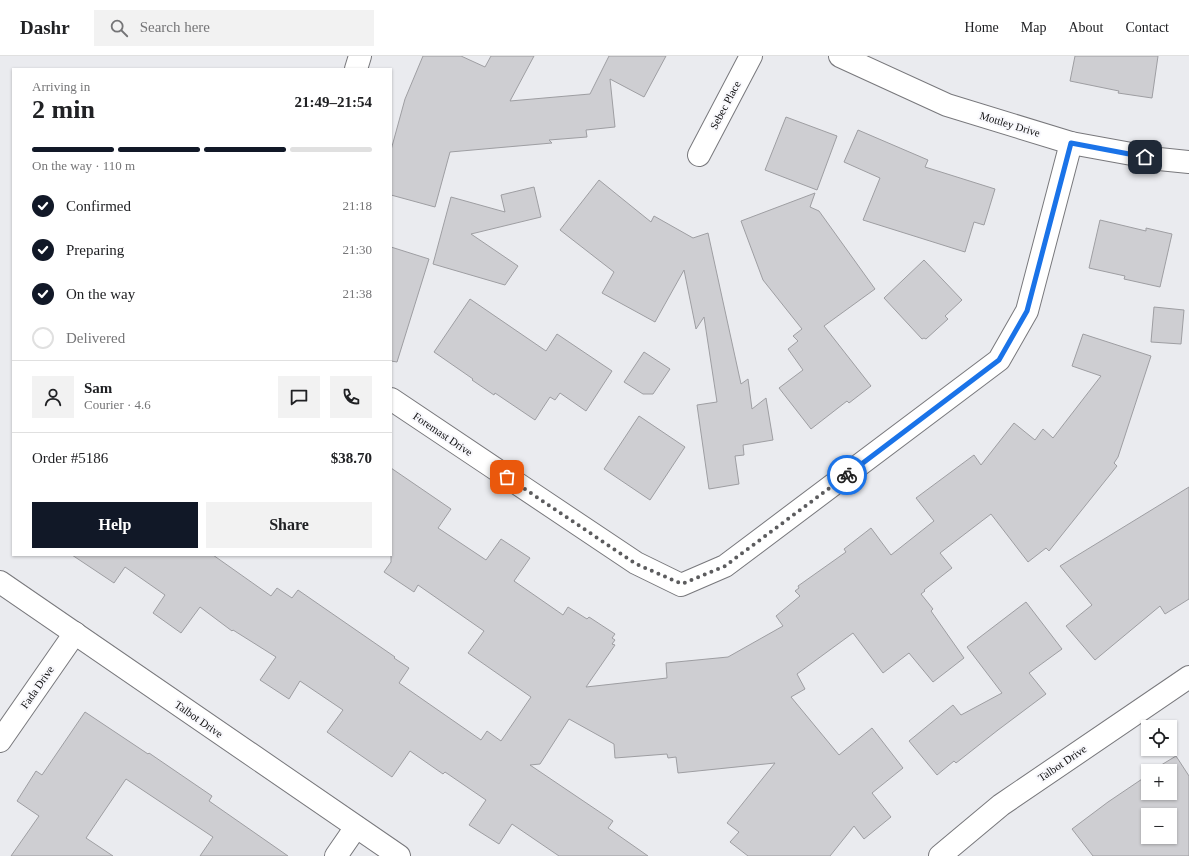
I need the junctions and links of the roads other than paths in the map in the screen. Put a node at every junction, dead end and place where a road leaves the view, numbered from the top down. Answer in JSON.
{"nodes":[{"id":1,"x":360,"y":56,"type":"edge"},
{"id":2,"x":751,"y":56,"type":"edge"},
{"id":3,"x":840,"y":56,"type":"edge"},
{"id":4,"x":356,"y":68,"type":"edge"},
{"id":5,"x":1071,"y":143,"type":"junction"},
{"id":6,"x":699,"y":155,"type":"dead end"},
{"id":7,"x":1189,"y":162,"type":"edge"},
{"id":8,"x":392,"y":400,"type":"edge"},
{"id":9,"x":0,"y":582,"type":"edge"},
{"id":10,"x":75,"y":633,"type":"junction"},
{"id":11,"x":1189,"y":677,"type":"edge"},
{"id":12,"x":0,"y":741,"type":"edge"},
{"id":13,"x":356,"y":827,"type":"junction"},
{"id":14,"x":336,"y":856,"type":"edge"},
{"id":15,"x":399,"y":856,"type":"edge"},
{"id":16,"x":940,"y":856,"type":"edge"}],
"edges":[{"from":1,"to":4,"type":"street"},
{"from":2,"to":6,"type":"street","name":"Sebec Place"},
{"from":3,"to":5,"type":"street","name":"Mottley Drive"},
{"from":5,"to":7,"type":"street","name":"Mottley Drive"},
{"from":5,"to":8,"type":"street","name":"Foremast Drive"},
{"from":9,"to":10,"type":"street","name":"Talbot Drive"},
{"from":10,"to":12,"type":"street","name":"Fada Drive"},
{"from":10,"to":13,"type":"street","name":"Talbot Drive"},
{"from":11,"to":16,"type":"street","name":"Talbot Drive"},
{"from":13,"to":14,"type":"street"},
{"from":13,"to":15,"type":"street","name":"Talbot Drive"}]}
